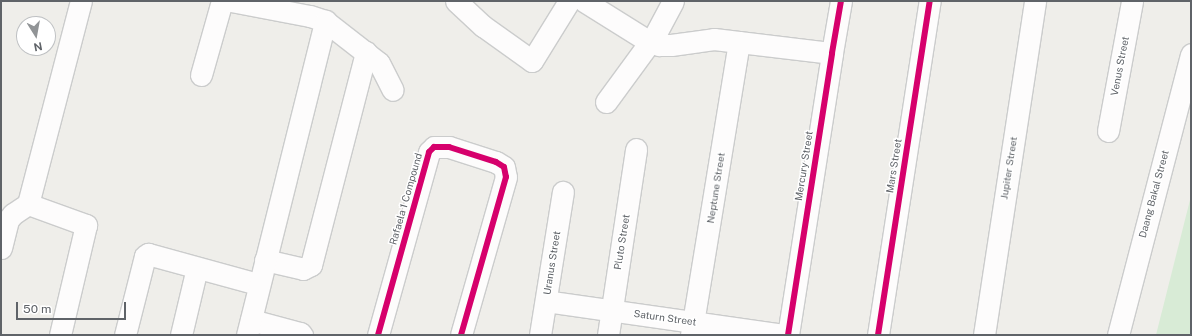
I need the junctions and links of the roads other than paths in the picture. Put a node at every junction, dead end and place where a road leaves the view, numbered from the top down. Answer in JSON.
{"nodes":[{"id":1,"x":82,"y":1,"type":"edge"},
{"id":2,"x":222,"y":1,"type":"edge"},
{"id":3,"x":232,"y":1,"type":"edge"},
{"id":4,"x":456,"y":1,"type":"edge"},
{"id":5,"x":569,"y":1,"type":"edge"},
{"id":6,"x":584,"y":1,"type":"edge"},
{"id":7,"x":673,"y":1,"type":"edge"},
{"id":8,"x":841,"y":1,"type":"edge"},
{"id":9,"x":930,"y":1,"type":"edge"},
{"id":10,"x":1035,"y":1,"type":"edge"},
{"id":11,"x":1132,"y":1,"type":"edge"},
{"id":12,"x":325,"y":21,"type":"junction"},
{"id":13,"x":727,"y":40,"type":"junction"},
{"id":14,"x":648,"y":41,"type":"junction"},
{"id":15,"x":366,"y":52,"type":"junction"},
{"id":16,"x":832,"y":53,"type":"junction"},
{"id":17,"x":1191,"y":54,"type":"edge"},
{"id":18,"x":201,"y":74,"type":"dead end"},
{"id":19,"x":393,"y":90,"type":"dead end"},
{"id":20,"x":606,"y":102,"type":"dead end"},
{"id":21,"x":1108,"y":131,"type":"dead end"},
{"id":22,"x":636,"y":149,"type":"dead end"},
{"id":23,"x":563,"y":192,"type":"dead end"},
{"id":24,"x":28,"y":204,"type":"junction"},
{"id":25,"x":1,"y":248,"type":"edge"},
{"id":26,"x":265,"y":260,"type":"junction"},
{"id":27,"x":197,"y":268,"type":"junction"},
{"id":28,"x":258,"y":284,"type":"junction"},
{"id":29,"x":546,"y":301,"type":"junction"},
{"id":30,"x":612,"y":311,"type":"junction"},
{"id":31,"x":249,"y":328,"type":"edge"},
{"id":32,"x":692,"y":329,"type":"edge"},
{"id":33,"x":60,"y":335,"type":"edge"},
{"id":34,"x":124,"y":335,"type":"edge"},
{"id":35,"x":181,"y":335,"type":"edge"},
{"id":36,"x":302,"y":335,"type":"edge"},
{"id":37,"x":378,"y":335,"type":"edge"},
{"id":38,"x":461,"y":335,"type":"edge"},
{"id":39,"x":540,"y":335,"type":"edge"},
{"id":40,"x":608,"y":335,"type":"edge"},
{"id":41,"x":784,"y":335,"type":"edge"},
{"id":42,"x":788,"y":335,"type":"edge"},
{"id":43,"x":878,"y":335,"type":"edge"},
{"id":44,"x":984,"y":335,"type":"edge"},
{"id":45,"x":1118,"y":335,"type":"edge"}],
"edges":[{"from":1,"to":24,"type":"street"},
{"from":2,"to":18,"type":"street"},
{"from":3,"to":12,"type":"street"},
{"from":4,"to":5,"type":"street"},
{"from":6,"to":14,"type":"street"},
{"from":7,"to":14,"type":"street"},
{"from":8,"to":16,"type":"street","name":"Mercury Street"},
{"from":9,"to":43,"type":"street","name":"Mars Street"},
{"from":10,"to":44,"type":"street","name":"Jupiter Street"},
{"from":11,"to":21,"type":"street","name":"Venus Street"},
{"from":12,"to":15,"type":"street"},
{"from":12,"to":26,"type":"street"},
{"from":13,"to":14,"type":"street"},
{"from":13,"to":16,"type":"street"},
{"from":13,"to":32,"type":"street","name":"Neptune Street"},
{"from":14,"to":20,"type":"street"},
{"from":15,"to":19,"type":"street"},
{"from":15,"to":26,"type":"street"},
{"from":16,"to":42,"type":"street","name":"Mercury Street"},
{"from":17,"to":45,"type":"street","name":"Daang Bakal Street"},
{"from":22,"to":30,"type":"street","name":"Pluto Street"},
{"from":23,"to":29,"type":"street","name":"Uranus Street"},
{"from":24,"to":25,"type":"street"},
{"from":24,"to":33,"type":"street"},
{"from":26,"to":28,"type":"street"},
{"from":27,"to":28,"type":"street"},
{"from":27,"to":34,"type":"street"},
{"from":27,"to":35,"type":"street"},
{"from":28,"to":31,"type":"street"},
{"from":29,"to":30,"type":"street","name":"Saturn Street"},
{"from":29,"to":39,"type":"street","name":"Uranus Street"},
{"from":30,"to":32,"type":"street","name":"Saturn Street"},
{"from":30,"to":40,"type":"street","name":"Pluto Street"},
{"from":31,"to":36,"type":"street"},
{"from":32,"to":41,"type":"street","name":"Saturn Street"},
{"from":37,"to":38,"type":"street","name":"Rafaela 1 Compound"}]}
